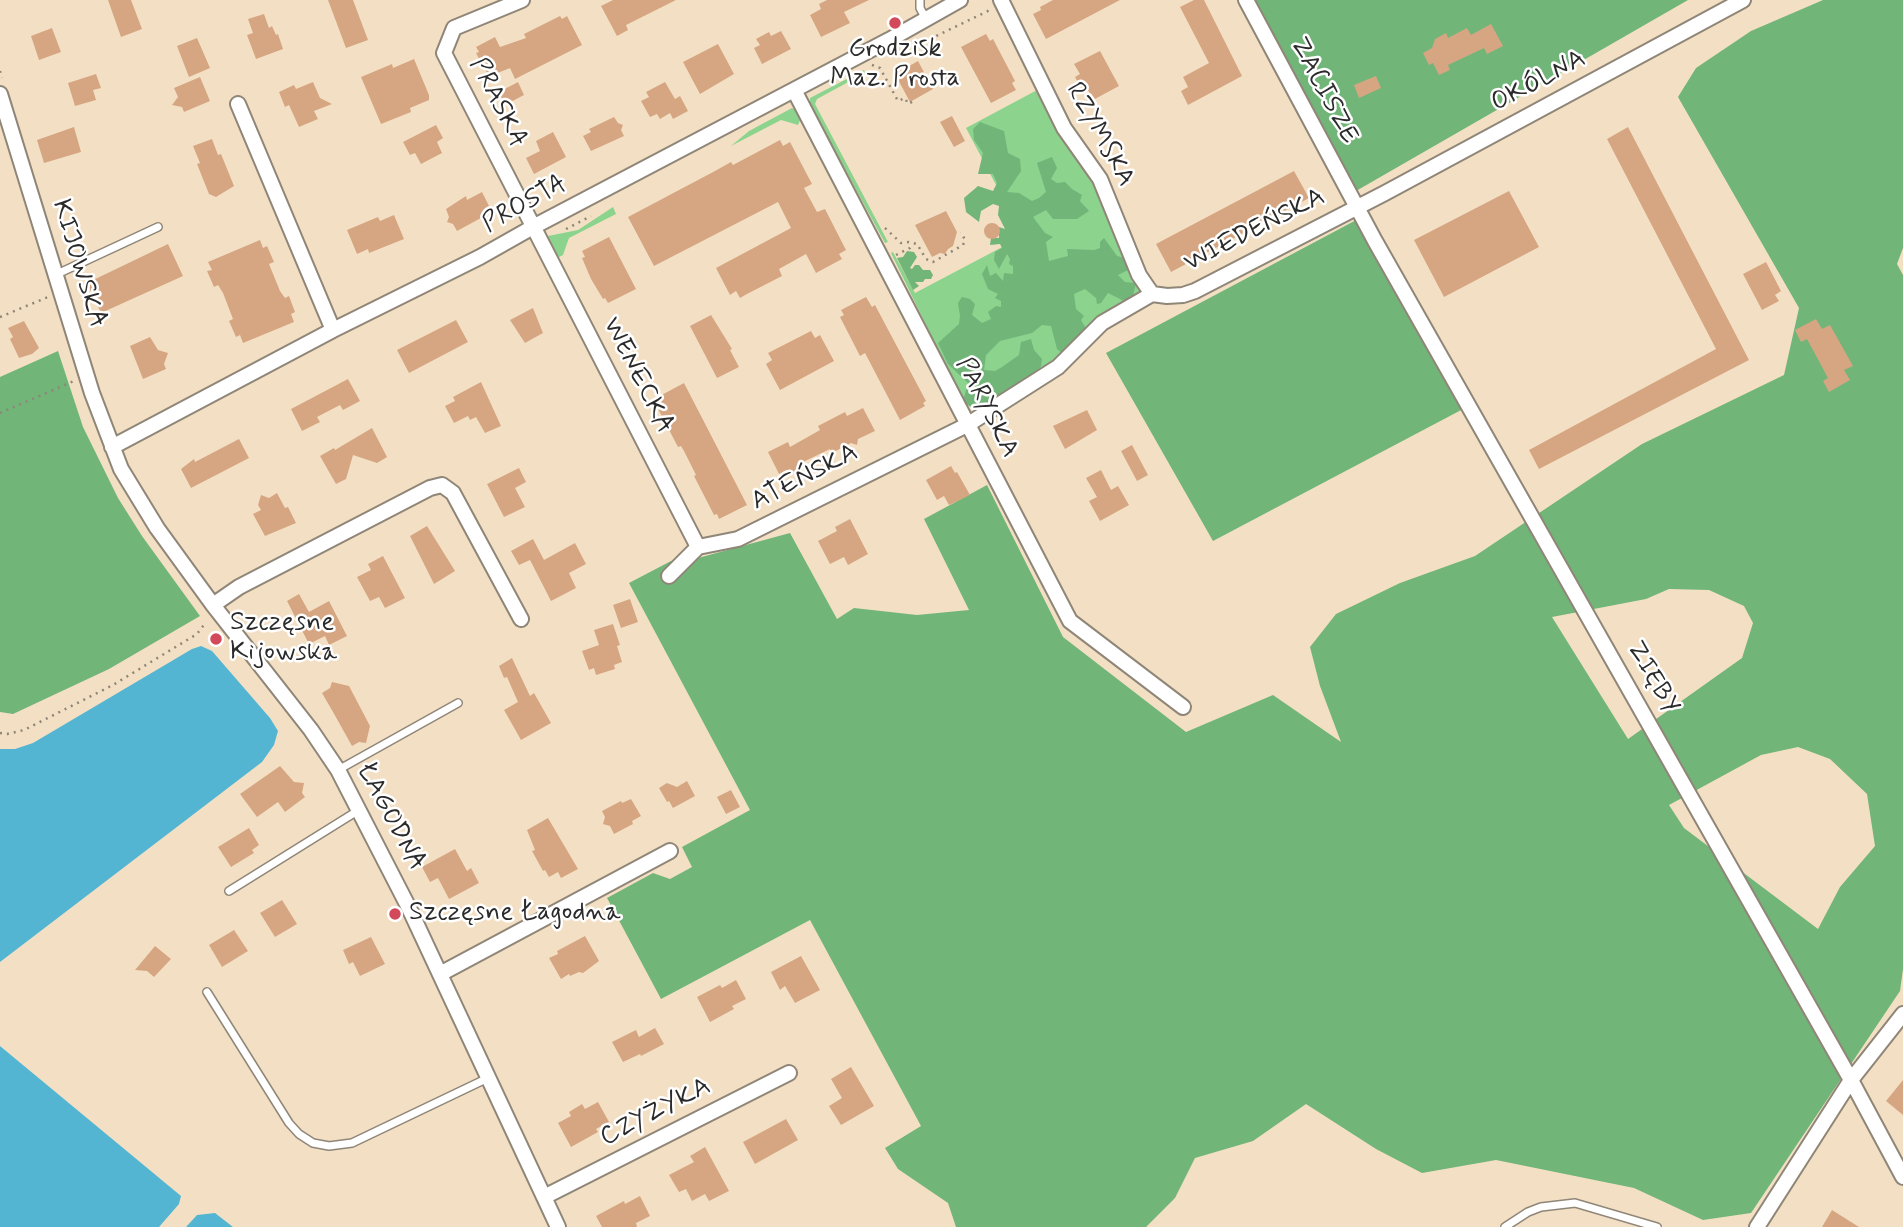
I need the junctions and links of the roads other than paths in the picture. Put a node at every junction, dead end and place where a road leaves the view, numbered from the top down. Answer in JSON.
{"nodes":[{"id":1,"x":522,"y":0,"type":"edge"},
{"id":2,"x":920,"y":0,"type":"edge"},
{"id":3,"x":960,"y":0,"type":"edge"},
{"id":4,"x":1001,"y":0,"type":"edge"},
{"id":5,"x":1246,"y":0,"type":"edge"},
{"id":6,"x":1743,"y":0,"type":"edge"},
{"id":7,"x":926,"y":19,"type":"junction"},
{"id":8,"x":794,"y":90,"type":"junction"},
{"id":9,"x":0,"y":94,"type":"edge"},
{"id":10,"x":238,"y":104,"type":"dead end"},
{"id":11,"x":1357,"y":206,"type":"junction"},
{"id":12,"x":533,"y":227,"type":"junction"},
{"id":13,"x":158,"y":228,"type":"dead end"},
{"id":14,"x":55,"y":275,"type":"junction"},
{"id":15,"x":1152,"y":294,"type":"junction"},
{"id":16,"x":332,"y":330,"type":"junction"},
{"id":17,"x":967,"y":425,"type":"junction"},
{"id":18,"x":111,"y":447,"type":"junction"},
{"id":19,"x":698,"y":547,"type":"junction"},
{"id":20,"x":669,"y":576,"type":"dead end"},
{"id":21,"x":210,"y":610,"type":"junction"},
{"id":22,"x":521,"y":619,"type":"dead end"},
{"id":23,"x":458,"y":704,"type":"dead end"},
{"id":24,"x":1183,"y":707,"type":"dead end"},
{"id":25,"x":338,"y":770,"type":"junction"},
{"id":26,"x":359,"y":809,"type":"junction"},
{"id":27,"x":670,"y":851,"type":"dead end"},
{"id":28,"x":229,"y":891,"type":"dead end"},
{"id":29,"x":440,"y":974,"type":"junction"},
{"id":30,"x":207,"y":992,"type":"dead end"},
{"id":31,"x":1903,"y":1013,"type":"edge"},
{"id":32,"x":789,"y":1073,"type":"dead end"},
{"id":33,"x":488,"y":1078,"type":"junction"},
{"id":34,"x":1852,"y":1080,"type":"junction"},
{"id":35,"x":1903,"y":1177,"type":"edge"},
{"id":36,"x":544,"y":1197,"type":"junction"},
{"id":37,"x":558,"y":1227,"type":"edge"},
{"id":38,"x":1505,"y":1227,"type":"edge"},
{"id":39,"x":1657,"y":1227,"type":"edge"},
{"id":40,"x":1758,"y":1227,"type":"edge"}],
"edges":[{"from":1,"to":12,"type":"street","name":"PRASKA"},
{"from":2,"to":7,"type":"lane"},
{"from":3,"to":7,"type":"street","name":"PROSTA"},
{"from":4,"to":15,"type":"street","name":"RZYMSKA"},
{"from":5,"to":11,"type":"street","name":"ZACISZE"},
{"from":6,"to":11,"type":"street","name":"OKÓLNA"},
{"from":7,"to":8,"type":"street","name":"PROSTA"},
{"from":8,"to":12,"type":"street","name":"PROSTA"},
{"from":8,"to":17,"type":"street","name":"PARYSKA"},
{"from":9,"to":14,"type":"street","name":"KIJOWSKA"},
{"from":10,"to":16,"type":"street"},
{"from":11,"to":15,"type":"street","name":"WIEDEŃSKA"},
{"from":11,"to":34,"type":"street","name":"ZIĘBY"},
{"from":12,"to":16,"type":"street","name":"PROSTA"},
{"from":12,"to":19,"type":"street","name":"WENECKA"},
{"from":13,"to":14,"type":"lane"},
{"from":14,"to":18,"type":"street","name":"KIJOWSKA"},
{"from":15,"to":17,"type":"street","name":"WIEDEŃSKA"},
{"from":16,"to":18,"type":"street","name":"PROSTA"},
{"from":17,"to":19,"type":"street","name":"ATEŃSKA"},
{"from":17,"to":24,"type":"street","name":"PARYSKA"},
{"from":18,"to":21,"type":"street","name":"ŁAGODNA"},
{"from":19,"to":20,"type":"street"},
{"from":21,"to":22,"type":"street"},
{"from":21,"to":25,"type":"street","name":"ŁAGODNA"},
{"from":23,"to":25,"type":"lane"},
{"from":25,"to":26,"type":"street","name":"ŁAGODNA"},
{"from":26,"to":28,"type":"lane"},
{"from":26,"to":29,"type":"street","name":"ŁAGODNA"},
{"from":27,"to":29,"type":"street"},
{"from":29,"to":33,"type":"street","name":"ŁAGODNA"},
{"from":30,"to":33,"type":"lane"},
{"from":31,"to":34,"type":"street"},
{"from":32,"to":36,"type":"street","name":"CZYŻYKA"},
{"from":33,"to":36,"type":"street","name":"ŁAGODNA"},
{"from":34,"to":35,"type":"street","name":"ZIĘBY"},
{"from":34,"to":40,"type":"street"},
{"from":36,"to":37,"type":"street","name":"ŁAGODNA"},
{"from":38,"to":39,"type":"lane"}]}
